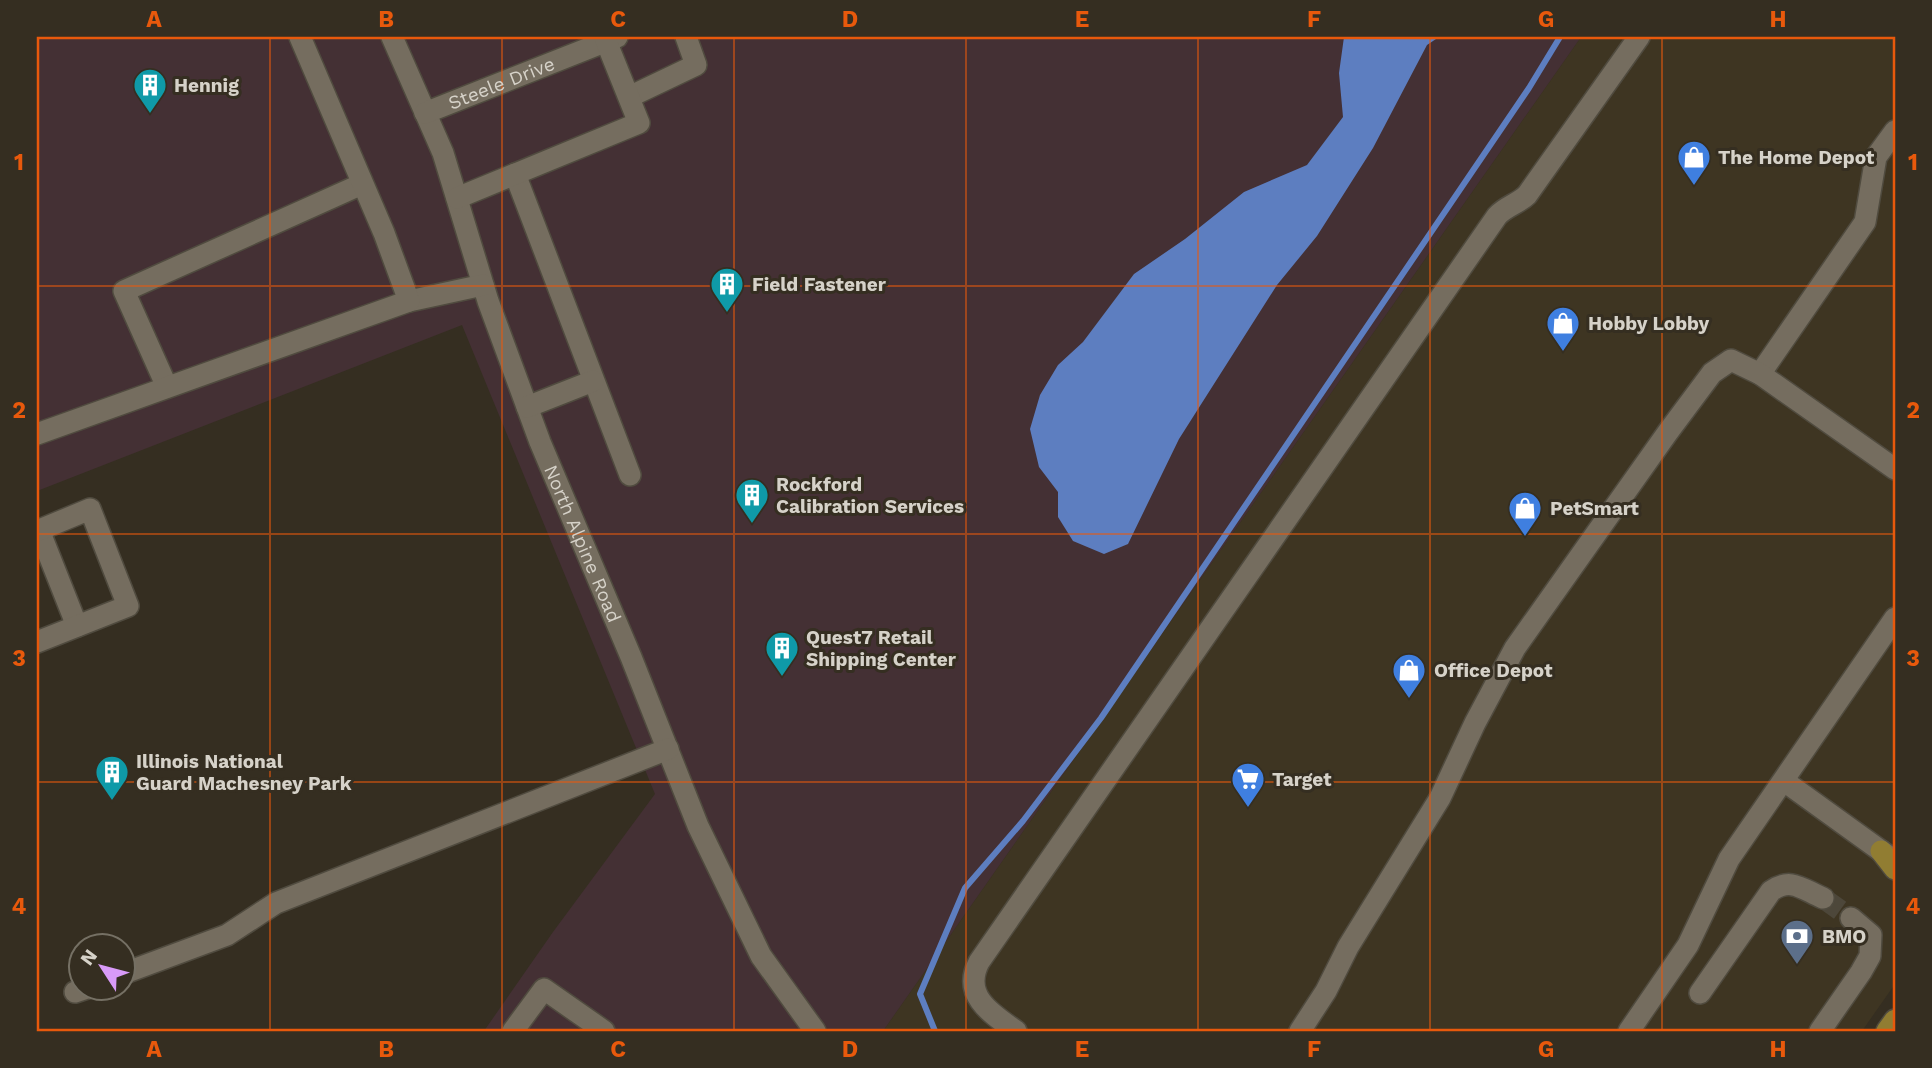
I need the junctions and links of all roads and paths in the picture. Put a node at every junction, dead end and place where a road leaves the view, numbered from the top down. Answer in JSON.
{"nodes":[{"id":1,"x":300,"y":37,"type":"edge"},
{"id":2,"x":392,"y":37,"type":"edge"},
{"id":3,"x":686,"y":37,"type":"edge"},
{"id":4,"x":1639,"y":37,"type":"edge"},
{"id":5,"x":611,"y":39,"type":"edge"},
{"id":6,"x":629,"y":97,"type":"junction"},
{"id":7,"x":425,"y":113,"type":"junction"},
{"id":8,"x":1895,"y":131,"type":"edge"},
{"id":9,"x":515,"y":174,"type":"junction"},
{"id":10,"x":362,"y":184,"type":"junction"},
{"id":11,"x":457,"y":198,"type":"junction"},
{"id":12,"x":483,"y":285,"type":"junction"},
{"id":13,"x":409,"y":301,"type":"junction"},
{"id":14,"x":1760,"y":374,"type":"junction"},
{"id":15,"x":593,"y":381,"type":"junction"},
{"id":16,"x":167,"y":387,"type":"junction"},
{"id":17,"x":527,"y":407,"type":"junction"},
{"id":18,"x":37,"y":433,"type":"edge"},
{"id":19,"x":1895,"y":469,"type":"edge"},
{"id":20,"x":629,"y":475,"type":"dead end"},
{"id":21,"x":38,"y":531,"type":"edge"},
{"id":22,"x":1895,"y":618,"type":"edge"},
{"id":23,"x":78,"y":626,"type":"junction"},
{"id":24,"x":37,"y":642,"type":"edge"},
{"id":25,"x":668,"y":749,"type":"junction"},
{"id":26,"x":1784,"y":781,"type":"junction"},
{"id":27,"x":1890,"y":855,"type":"edge"},
{"id":28,"x":1895,"y":869,"type":"edge"},
{"id":29,"x":1823,"y":898,"type":"tunnel mouth"},
{"id":30,"x":1851,"y":918,"type":"tunnel mouth"},
{"id":31,"x":136,"y":970,"type":"edge"},
{"id":32,"x":1700,"y":993,"type":"dead end"},
{"id":33,"x":1895,"y":1020,"type":"edge"},
{"id":34,"x":1011,"y":1030,"type":"edge"},
{"id":35,"x":513,"y":1031,"type":"edge"},
{"id":36,"x":604,"y":1031,"type":"edge"},
{"id":37,"x":815,"y":1031,"type":"edge"},
{"id":38,"x":1300,"y":1031,"type":"edge"},
{"id":39,"x":1629,"y":1031,"type":"edge"},
{"id":40,"x":1820,"y":1031,"type":"edge"},
{"id":41,"x":1887,"y":1031,"type":"edge"}],
"edges":[{"from":1,"to":10,"type":"street"},
{"from":2,"to":7,"type":"street","name":"North Alpine Road"},
{"from":3,"to":6,"type":"street"},
{"from":4,"to":34,"type":"street"},
{"from":5,"to":6,"type":"street"},
{"from":5,"to":7,"type":"street","name":"Steele Drive"},
{"from":6,"to":9,"type":"street"},
{"from":7,"to":11,"type":"street","name":"North Alpine Road"},
{"from":8,"to":14,"type":"street"},
{"from":9,"to":11,"type":"street"},
{"from":9,"to":15,"type":"street"},
{"from":10,"to":13,"type":"street"},
{"from":10,"to":16,"type":"street"},
{"from":11,"to":12,"type":"street","name":"North Alpine Road"},
{"from":12,"to":13,"type":"street"},
{"from":12,"to":17,"type":"street","name":"North Alpine Road"},
{"from":13,"to":16,"type":"street"},
{"from":14,"to":19,"type":"street"},
{"from":14,"to":38,"type":"street"},
{"from":15,"to":17,"type":"street"},
{"from":15,"to":20,"type":"street"},
{"from":16,"to":18,"type":"street"},
{"from":17,"to":25,"type":"street","name":"North Alpine Road"},
{"from":21,"to":23,"type":"street"},
{"from":21,"to":23,"type":"street"},
{"from":22,"to":26,"type":"street"},
{"from":23,"to":24,"type":"street"},
{"from":25,"to":31,"type":"street"},
{"from":25,"to":37,"type":"street","name":"North Alpine Road"},
{"from":26,"to":27,"type":"street"},
{"from":26,"to":39,"type":"street"},
{"from":27,"to":28,"type":"main road"},
{"from":29,"to":32,"type":"street"},
{"from":30,"to":40,"type":"street"},
{"from":33,"to":41,"type":"main road"},
{"from":35,"to":36,"type":"street"}]}
